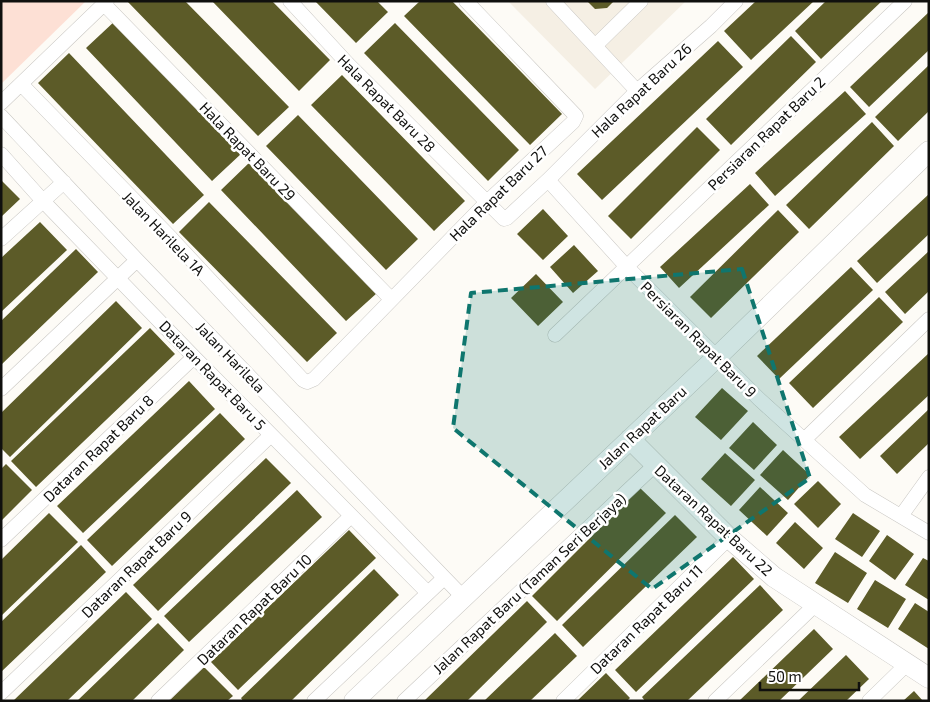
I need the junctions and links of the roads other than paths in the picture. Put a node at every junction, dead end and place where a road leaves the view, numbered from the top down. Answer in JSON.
{"nodes":[{"id":1,"x":290,"y":1,"type":"edge"},
{"id":2,"x":466,"y":1,"type":"edge"},
{"id":3,"x":553,"y":1,"type":"edge"},
{"id":4,"x":641,"y":1,"type":"edge"},
{"id":5,"x":736,"y":1,"type":"edge"},
{"id":6,"x":905,"y":1,"type":"edge"},
{"id":7,"x":105,"y":3,"type":"edge"},
{"id":8,"x":595,"y":46,"type":"junction"},
{"id":9,"x":21,"y":84,"type":"junction"},
{"id":10,"x":637,"y":91,"type":"junction"},
{"id":11,"x":1,"y":103,"type":"edge"},
{"id":12,"x":1,"y":116,"type":"edge"},
{"id":13,"x":929,"y":151,"type":"edge"},
{"id":14,"x":1,"y":154,"type":"edge"},
{"id":15,"x":548,"y":180,"type":"junction"},
{"id":16,"x":64,"y":182,"type":"junction"},
{"id":17,"x":43,"y":201,"type":"junction"},
{"id":18,"x":487,"y":202,"type":"junction"},
{"id":19,"x":1,"y":240,"type":"edge"},
{"id":20,"x":137,"y":260,"type":"junction"},
{"id":21,"x":626,"y":266,"type":"junction"},
{"id":22,"x":118,"y":277,"type":"junction"},
{"id":23,"x":391,"y":299,"type":"junction"},
{"id":24,"x":929,"y":319,"type":"edge"},
{"id":25,"x":554,"y":335,"type":"dead end"},
{"id":26,"x":194,"y":357,"type":"junction"},
{"id":27,"x":716,"y":357,"type":"junction"},
{"id":28,"x":307,"y":382,"type":"joint"},
{"id":29,"x":1,"y":389,"type":"edge"},
{"id":30,"x":271,"y":435,"type":"junction"},
{"id":31,"x":630,"y":439,"type":"junction"},
{"id":32,"x":805,"y":439,"type":"junction"},
{"id":33,"x":655,"y":465,"type":"junction"},
{"id":34,"x":929,"y":477,"type":"edge"},
{"id":35,"x":351,"y":516,"type":"junction"},
{"id":36,"x":901,"y":516,"type":"junction"},
{"id":37,"x":929,"y":533,"type":"edge"},
{"id":38,"x":729,"y":538,"type":"junction"},
{"id":39,"x":1,"y":540,"type":"edge"},
{"id":40,"x":444,"y":578,"type":"junction"},
{"id":41,"x":428,"y":592,"type":"junction"},
{"id":42,"x":462,"y":596,"type":"junction"},
{"id":43,"x":814,"y":605,"type":"junction"},
{"id":44,"x":907,"y":664,"type":"junction"},
{"id":45,"x":929,"y":678,"type":"edge"},
{"id":46,"x":1,"y":693,"type":"edge"},
{"id":47,"x":408,"y":699,"type":"edge"},
{"id":48,"x":158,"y":701,"type":"edge"},
{"id":49,"x":314,"y":701,"type":"edge"},
{"id":50,"x":354,"y":701,"type":"edge"},
{"id":51,"x":562,"y":701,"type":"edge"},
{"id":52,"x":715,"y":701,"type":"edge"},
{"id":53,"x":869,"y":701,"type":"edge"}],
"edges":[{"from":1,"to":18,"type":"street","name":"Hala Rapat Baru 28"},
{"from":2,"to":18,"type":"street","name":"Hala Rapat Baru 27"},
{"from":3,"to":8,"type":"street"},
{"from":4,"to":8,"type":"street"},
{"from":5,"to":10,"type":"street","name":"Hala Rapat Baru 26"},
{"from":6,"to":21,"type":"street","name":"Persiaran Rapat Baru 2"},
{"from":7,"to":9,"type":"street"},
{"from":7,"to":23,"type":"street","name":"Hala Rapat Baru 29"},
{"from":8,"to":10,"type":"street"},
{"from":9,"to":11,"type":"street"},
{"from":9,"to":28,"type":"street","name":"Jalan Harilela 1A"},
{"from":10,"to":15,"type":"street","name":"Hala Rapat Baru 26"},
{"from":12,"to":16,"type":"street","name":"Jalan Harilela"},
{"from":13,"to":27,"type":"street","name":"Jalan Rapat Baru"},
{"from":14,"to":17,"type":"street","name":"Dataran Rapat Baru 5"},
{"from":15,"to":18,"type":"street"},
{"from":15,"to":21,"type":"street","name":"Persiaran Rapat Baru 9"},
{"from":16,"to":17,"type":"street"},
{"from":16,"to":20,"type":"street","name":"Jalan Harilela"},
{"from":17,"to":19,"type":"street"},
{"from":17,"to":22,"type":"street","name":"Dataran Rapat Baru 5"},
{"from":18,"to":23,"type":"street","name":"Hala Rapat Baru 27"},
{"from":20,"to":22,"type":"street"},
{"from":20,"to":40,"type":"street","name":"Jalan Harilela"},
{"from":21,"to":25,"type":"street","name":"Persiaran Rapat Baru 2"},
{"from":21,"to":27,"type":"street","name":"Persiaran Rapat Baru 9"},
{"from":22,"to":26,"type":"street","name":"Dataran Rapat Baru 5"},
{"from":22,"to":29,"type":"street"},
{"from":23,"to":28,"type":"street","name":"Hala Rapat Baru 27"},
{"from":24,"to":32,"type":"street"},
{"from":26,"to":30,"type":"street","name":"Dataran Rapat Baru 5"},
{"from":26,"to":39,"type":"street","name":"Dataran Rapat Baru 8"},
{"from":27,"to":31,"type":"street","name":"Jalan Rapat Baru"},
{"from":27,"to":32,"type":"street","name":"Persiaran Rapat Baru 9"},
{"from":30,"to":35,"type":"street","name":"Dataran Rapat Baru 5"},
{"from":30,"to":46,"type":"street","name":"Dataran Rapat Baru 9"},
{"from":31,"to":33,"type":"street","name":"Dataran Rapat Baru 22"},
{"from":31,"to":42,"type":"street","name":"Jalan Rapat Baru"},
{"from":32,"to":36,"type":"street","name":"Persiaran Rapat Baru 9"},
{"from":33,"to":38,"type":"street","name":"Dataran Rapat Baru 22"},
{"from":33,"to":47,"type":"street","name":"Jalan Rapat Baru (Taman Seri Berjaya)"},
{"from":34,"to":36,"type":"street"},
{"from":35,"to":41,"type":"street","name":"Dataran Rapat Baru 5"},
{"from":35,"to":48,"type":"street","name":"Dataran Rapat Baru 10"},
{"from":36,"to":37,"type":"street","name":"Persiaran Rapat Baru 9"},
{"from":38,"to":43,"type":"street","name":"Dataran Rapat Baru 22"},
{"from":38,"to":51,"type":"street","name":"Dataran Rapat Baru 11"},
{"from":40,"to":41,"type":"street"},
{"from":40,"to":42,"type":"street","name":"Jalan Harilela"},
{"from":41,"to":49,"type":"street"},
{"from":42,"to":50,"type":"street","name":"Jalan Rapat Baru"},
{"from":43,"to":44,"type":"street","name":"Dataran Rapat Baru 22"},
{"from":43,"to":52,"type":"street"},
{"from":44,"to":45,"type":"street","name":"Dataran Rapat Baru 22"},
{"from":44,"to":53,"type":"street"}]}
